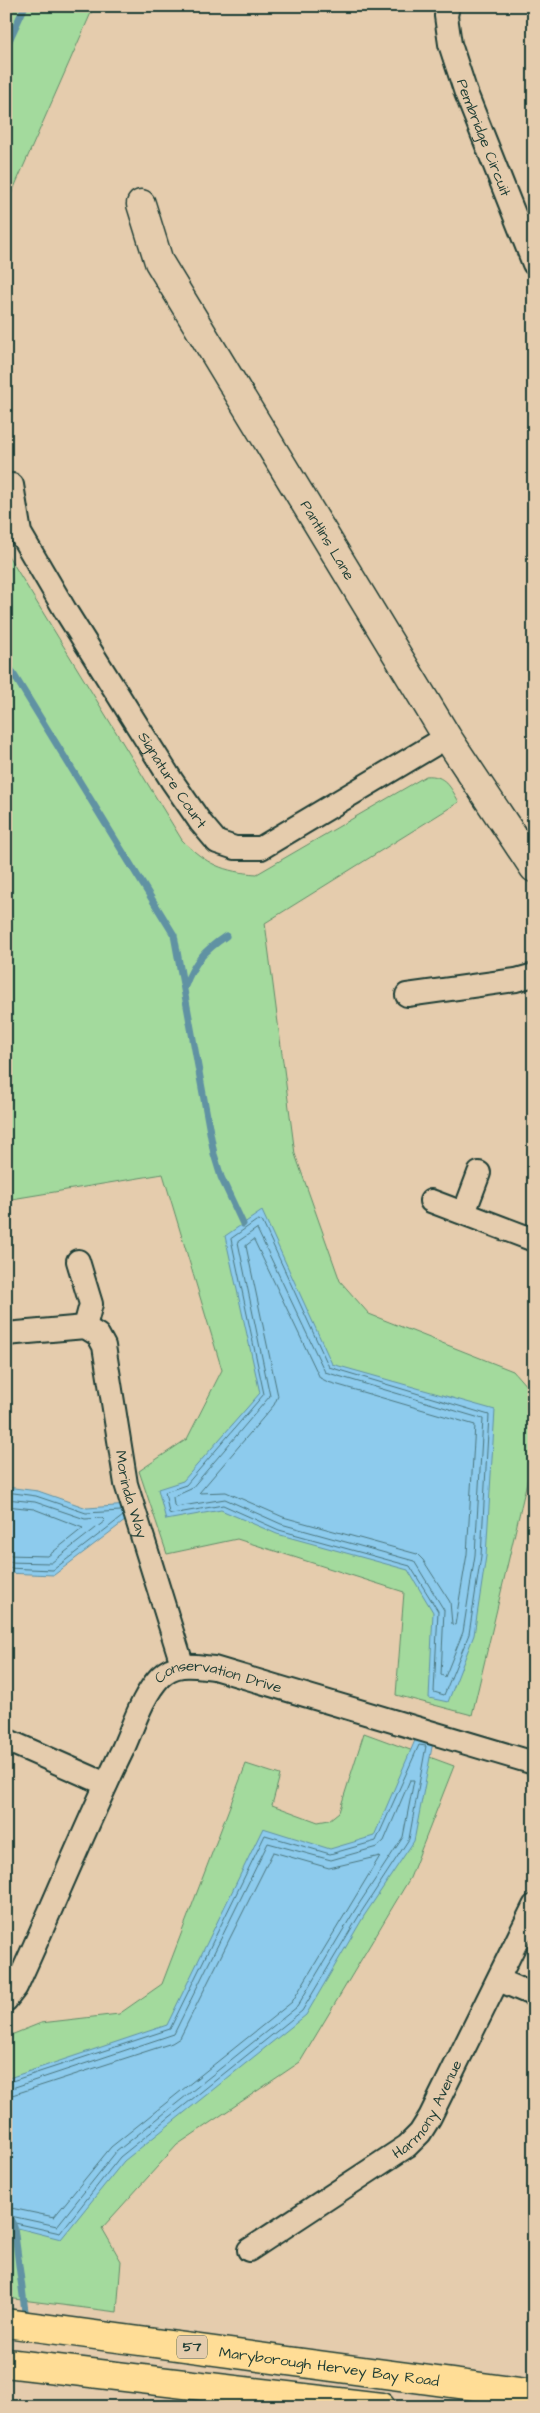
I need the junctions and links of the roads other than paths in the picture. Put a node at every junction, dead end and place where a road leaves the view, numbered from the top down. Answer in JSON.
{"nodes":[{"id":1,"x":448,"y":6,"type":"edge"},
{"id":2,"x":141,"y":204,"type":"dead end"},
{"id":3,"x":534,"y":264,"type":"edge"},
{"id":4,"x":12,"y":485,"type":"dead end"},
{"id":5,"x":447,"y":737,"type":"junction"},
{"id":6,"x":534,"y":868,"type":"edge"},
{"id":7,"x":534,"y":975,"type":"edge"},
{"id":8,"x":407,"y":995,"type":"dead end"},
{"id":9,"x":478,"y":1173,"type":"dead end"},
{"id":10,"x":431,"y":1201,"type":"dead end"},
{"id":11,"x":464,"y":1213,"type":"junction"},
{"id":12,"x":534,"y":1240,"type":"edge"},
{"id":13,"x":78,"y":1261,"type":"dead end"},
{"id":14,"x":85,"y":1326,"type":"junction"},
{"id":15,"x":6,"y":1334,"type":"edge"},
{"id":16,"x":182,"y":1664,"type":"junction"},
{"id":17,"x":6,"y":1740,"type":"edge"},
{"id":18,"x":534,"y":1763,"type":"edge"},
{"id":19,"x":106,"y":1784,"type":"junction"},
{"id":20,"x":534,"y":1906,"type":"edge"},
{"id":21,"x":498,"y":1980,"type":"junction"},
{"id":22,"x":534,"y":1995,"type":"edge"},
{"id":23,"x":6,"y":2000,"type":"edge"},
{"id":24,"x":249,"y":2250,"type":"dead end"},
{"id":25,"x":6,"y":2323,"type":"edge"},
{"id":26,"x":6,"y":2362,"type":"edge"},
{"id":27,"x":534,"y":2394,"type":"edge"},
{"id":28,"x":277,"y":2401,"type":"edge"},
{"id":29,"x":381,"y":2407,"type":"edge"}],
"edges":[{"from":1,"to":3,"type":"street","name":"Pembridge Circuit"},
{"from":2,"to":5,"type":"street","name":"Pantlins Lane"},
{"from":4,"to":5,"type":"street","name":"Signature Court"},
{"from":5,"to":6,"type":"street","name":"Pantlins Lane"},
{"from":7,"to":8,"type":"street"},
{"from":9,"to":11,"type":"street"},
{"from":10,"to":11,"type":"street"},
{"from":11,"to":12,"type":"street"},
{"from":13,"to":14,"type":"street"},
{"from":14,"to":15,"type":"street"},
{"from":14,"to":16,"type":"street","name":"Morinda Way"},
{"from":16,"to":18,"type":"street","name":"Conservation Drive"},
{"from":16,"to":19,"type":"street","name":"Conservation Drive"},
{"from":17,"to":19,"type":"street"},
{"from":19,"to":23,"type":"street","name":"Conservation Drive"},
{"from":20,"to":21,"type":"street","name":"Harmony Avenue"},
{"from":21,"to":22,"type":"street"},
{"from":21,"to":24,"type":"street","name":"Harmony Avenue"},
{"from":25,"to":27,"type":"main road","name":"Maryborough Hervey Bay Road","number":"57"},
{"from":26,"to":28,"type":"main road"},
{"from":28,"to":29,"type":"main road"}]}
